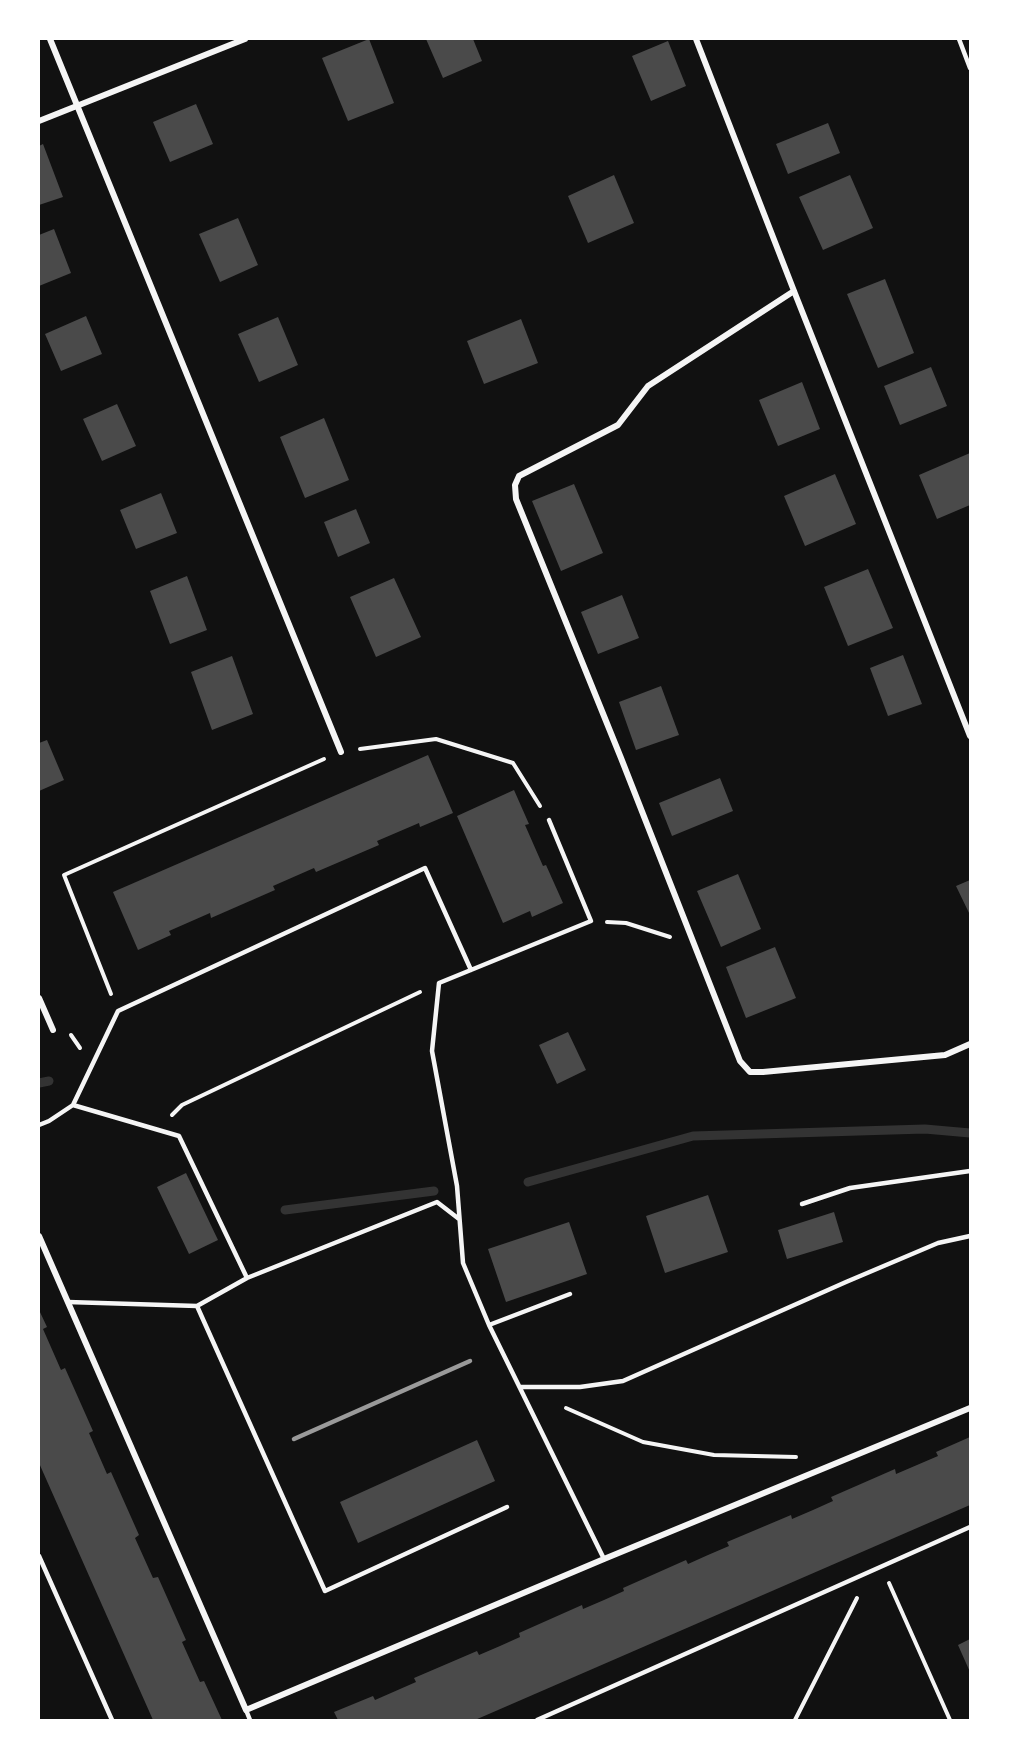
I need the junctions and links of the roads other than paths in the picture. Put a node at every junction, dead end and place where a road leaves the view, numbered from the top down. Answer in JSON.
{"nodes":[{"id":1,"x":50,"y":39,"type":"edge"},
{"id":2,"x":245,"y":39,"type":"edge"},
{"id":3,"x":696,"y":39,"type":"edge"},
{"id":4,"x":959,"y":39,"type":"edge"},
{"id":5,"x":970,"y":68,"type":"edge"},
{"id":6,"x":77,"y":105,"type":"junction"},
{"id":7,"x":39,"y":121,"type":"edge"},
{"id":8,"x":794,"y":291,"type":"junction"},
{"id":9,"x":970,"y":736,"type":"edge"},
{"id":10,"x":341,"y":752,"type":"road end"},
{"id":11,"x":549,"y":820,"type":"road end"},
{"id":12,"x":471,"y":970,"type":"junction"},
{"id":13,"x":39,"y":998,"type":"edge"},
{"id":14,"x":53,"y":1030,"type":"dead end"},
{"id":15,"x":970,"y":1044,"type":"edge"},
{"id":16,"x":73,"y":1105,"type":"junction"},
{"id":17,"x":39,"y":1125,"type":"edge"},
{"id":18,"x":970,"y":1171,"type":"edge"},
{"id":19,"x":802,"y":1204,"type":"dead end"},
{"id":20,"x":459,"y":1219,"type":"junction"},
{"id":21,"x":39,"y":1236,"type":"edge"},
{"id":22,"x":970,"y":1236,"type":"edge"},
{"id":23,"x":247,"y":1278,"type":"junction"},
{"id":24,"x":570,"y":1294,"type":"dead end"},
{"id":25,"x":68,"y":1302,"type":"junction"},
{"id":26,"x":197,"y":1306,"type":"junction"},
{"id":27,"x":489,"y":1325,"type":"junction"},
{"id":28,"x":520,"y":1387,"type":"junction"},
{"id":29,"x":970,"y":1408,"type":"edge"},
{"id":30,"x":507,"y":1507,"type":"dead end"},
{"id":31,"x":970,"y":1527,"type":"edge"},
{"id":32,"x":39,"y":1556,"type":"edge"},
{"id":33,"x":604,"y":1559,"type":"junction"},
{"id":34,"x":246,"y":1710,"type":"junction"},
{"id":35,"x":112,"y":1720,"type":"edge"},
{"id":36,"x":250,"y":1720,"type":"edge"},
{"id":37,"x":537,"y":1720,"type":"edge"}],
"edges":[{"from":1,"to":6,"type":"street"},
{"from":2,"to":6,"type":"street"},
{"from":3,"to":8,"type":"street"},
{"from":4,"to":5,"type":"lane"},
{"from":6,"to":7,"type":"street"},
{"from":6,"to":10,"type":"street"},
{"from":8,"to":9,"type":"street"},
{"from":8,"to":15,"type":"street"},
{"from":11,"to":12,"type":"lane"},
{"from":12,"to":16,"type":"lane"},
{"from":12,"to":20,"type":"lane"},
{"from":13,"to":14,"type":"street"},
{"from":16,"to":17,"type":"lane"},
{"from":16,"to":23,"type":"lane"},
{"from":18,"to":19,"type":"lane"},
{"from":20,"to":23,"type":"lane"},
{"from":20,"to":27,"type":"lane"},
{"from":21,"to":25,"type":"street"},
{"from":22,"to":28,"type":"lane"},
{"from":23,"to":26,"type":"lane"},
{"from":24,"to":27,"type":"lane"},
{"from":25,"to":26,"type":"lane"},
{"from":25,"to":34,"type":"street"},
{"from":26,"to":30,"type":"lane"},
{"from":27,"to":28,"type":"lane"},
{"from":28,"to":33,"type":"lane"},
{"from":29,"to":33,"type":"street"},
{"from":31,"to":37,"type":"lane"},
{"from":32,"to":35,"type":"lane"},
{"from":33,"to":34,"type":"street"},
{"from":34,"to":36,"type":"lane"}]}
